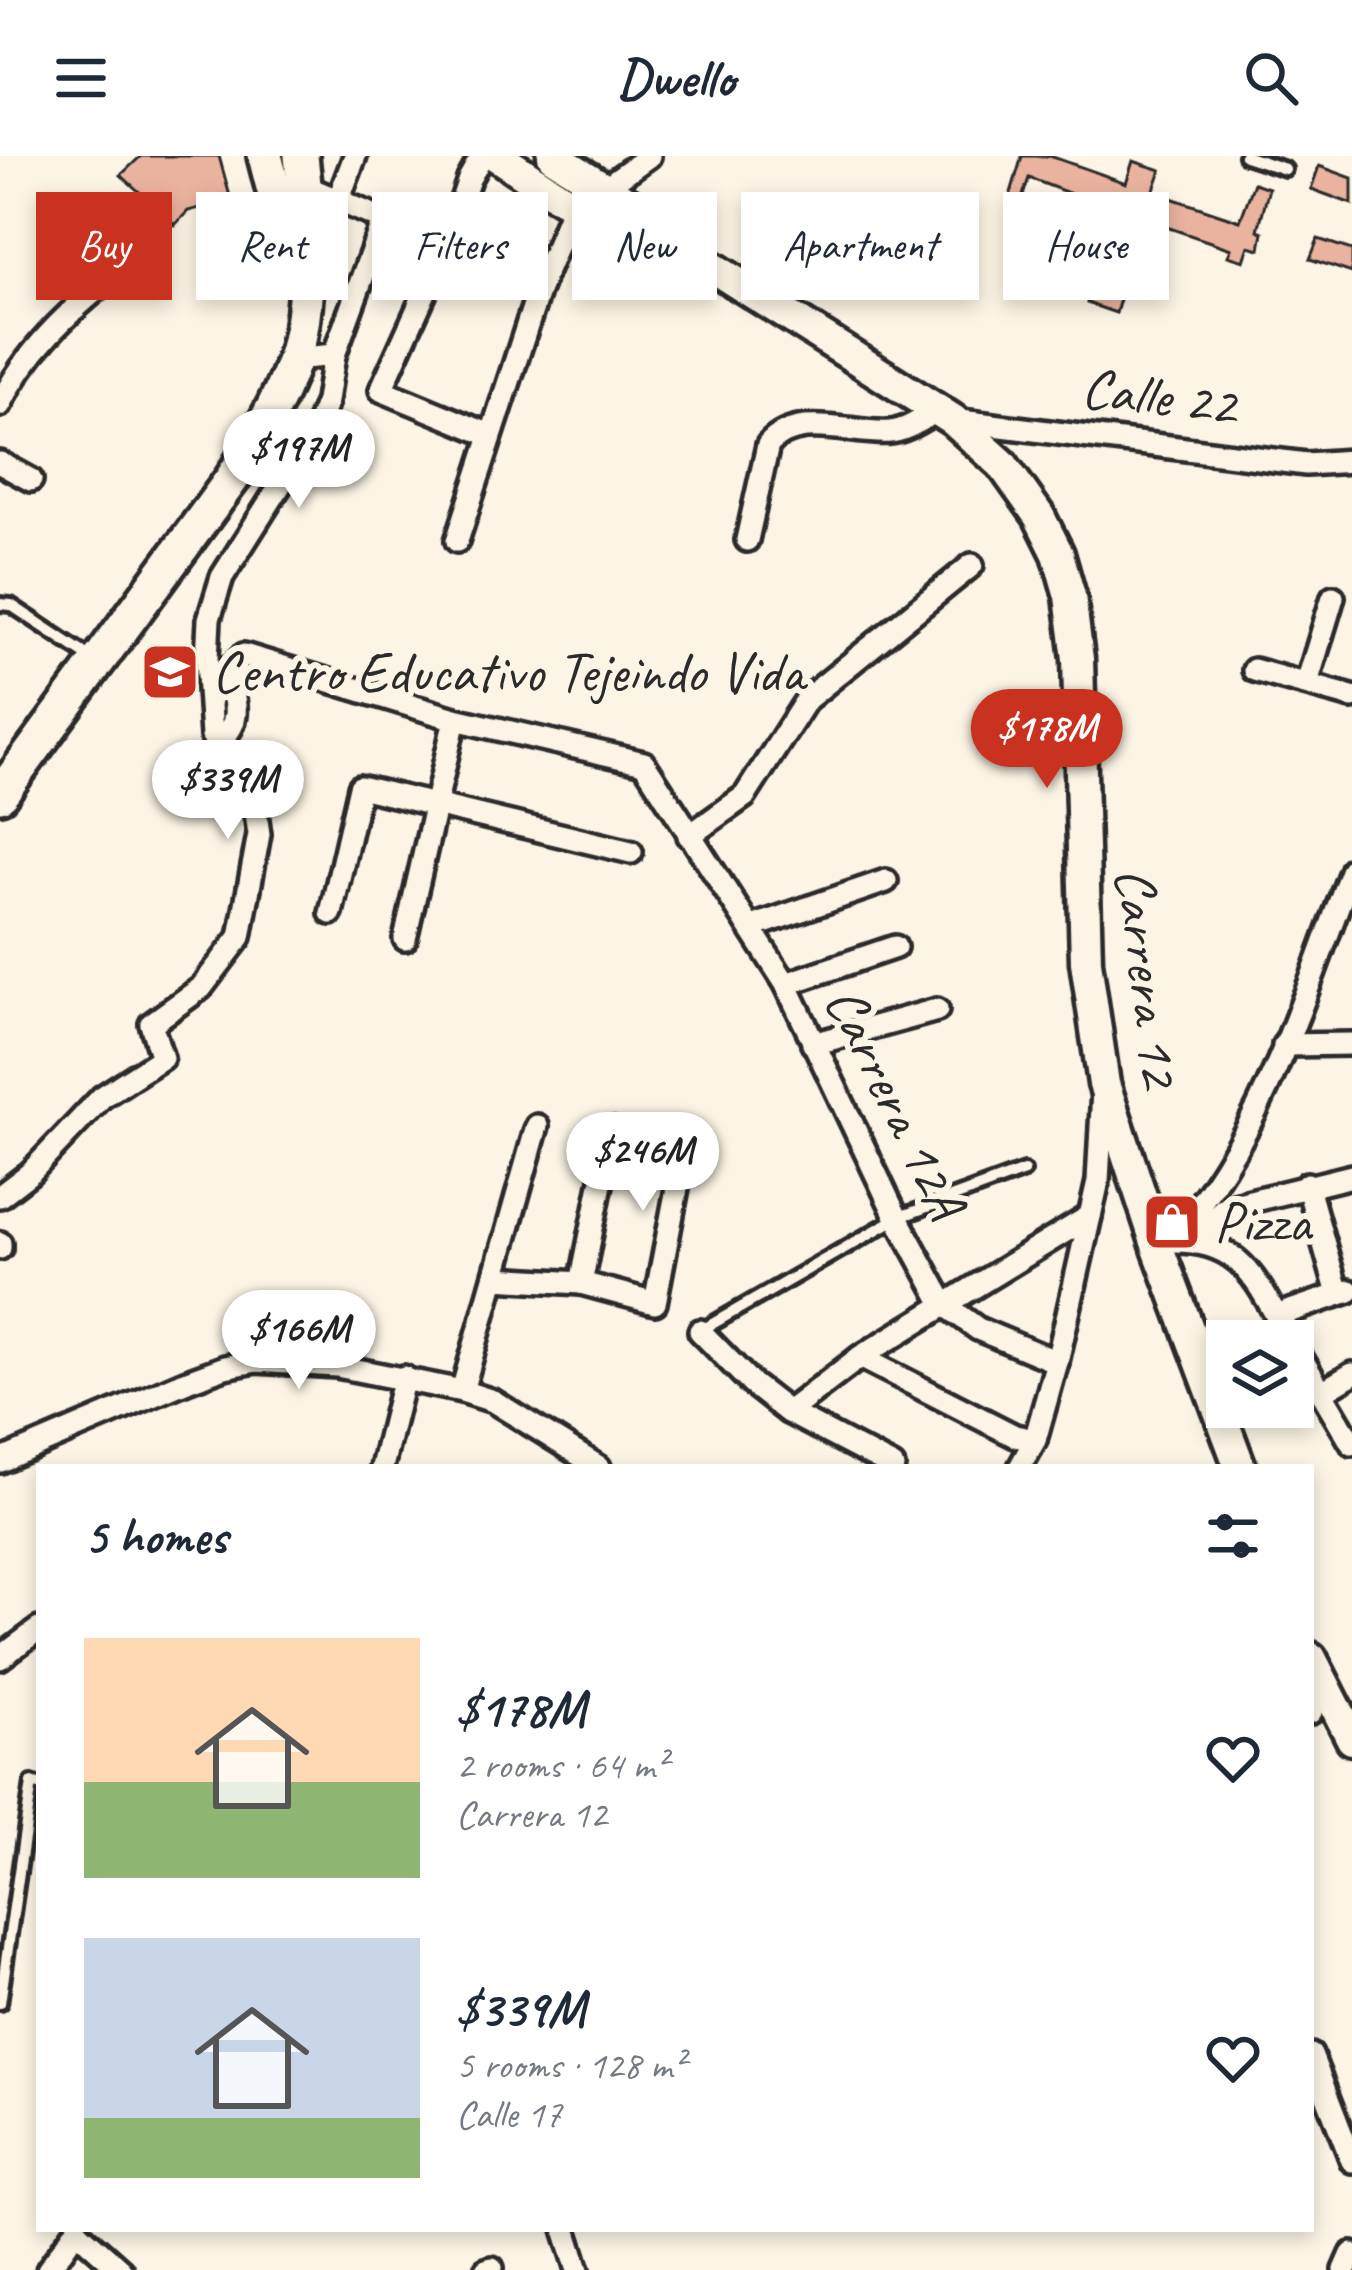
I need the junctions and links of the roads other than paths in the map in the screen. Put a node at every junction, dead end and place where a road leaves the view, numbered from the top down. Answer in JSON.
{"nodes":[{"id":1,"x":265,"y":156,"type":"edge"},
{"id":2,"x":355,"y":156,"type":"edge"},
{"id":3,"x":482,"y":156,"type":"edge"},
{"id":4,"x":497,"y":156,"type":"edge"},
{"id":5,"x":553,"y":156,"type":"edge"},
{"id":6,"x":649,"y":156,"type":"edge"},
{"id":7,"x":1245,"y":156,"type":"edge"},
{"id":8,"x":305,"y":166,"type":"edge"},
{"id":9,"x":1286,"y":169,"type":"dead end"},
{"id":10,"x":603,"y":189,"type":"junction"},
{"id":11,"x":333,"y":192,"type":"edge"},
{"id":12,"x":341,"y":192,"type":"edge"},
{"id":13,"x":464,"y":192,"type":"edge"},
{"id":14,"x":597,"y":192,"type":"edge"},
{"id":15,"x":608,"y":192,"type":"edge"},
{"id":16,"x":572,"y":203,"type":"edge"},
{"id":17,"x":572,"y":209,"type":"edge"},
{"id":18,"x":372,"y":251,"type":"edge"},
{"id":19,"x":548,"y":265,"type":"edge"},
{"id":20,"x":717,"y":269,"type":"edge"},
{"id":21,"x":83,"y":300,"type":"edge"},
{"id":22,"x":421,"y":300,"type":"edge"},
{"id":23,"x":535,"y":300,"type":"edge"},
{"id":24,"x":304,"y":301,"type":"junction"},
{"id":25,"x":334,"y":355,"type":"junction"},
{"id":26,"x":294,"y":359,"type":"junction"},
{"id":27,"x":0,"y":405,"type":"edge"},
{"id":28,"x":944,"y":416,"type":"junction"},
{"id":29,"x":494,"y":429,"type":"junction"},
{"id":30,"x":1352,"y":461,"type":"edge"},
{"id":31,"x":0,"y":463,"type":"edge"},
{"id":32,"x":31,"y":480,"type":"dead end"},
{"id":33,"x":747,"y":540,"type":"dead end"},
{"id":34,"x":457,"y":541,"type":"dead end"},
{"id":35,"x":972,"y":565,"type":"dead end"},
{"id":36,"x":1333,"y":597,"type":"dead end"},
{"id":37,"x":0,"y":604,"type":"edge"},
{"id":38,"x":97,"y":662,"type":"junction"},
{"id":39,"x":1254,"y":670,"type":"dead end"},
{"id":40,"x":1307,"y":683,"type":"junction"},
{"id":41,"x":1352,"y":697,"type":"edge"},
{"id":42,"x":455,"y":719,"type":"junction"},
{"id":43,"x":218,"y":742,"type":"junction"},
{"id":44,"x":0,"y":795,"type":"edge"},
{"id":45,"x":436,"y":803,"type":"junction"},
{"id":46,"x":689,"y":836,"type":"junction"},
{"id":47,"x":631,"y":852,"type":"dead end"},
{"id":48,"x":1352,"y":869,"type":"edge"},
{"id":49,"x":886,"y":881,"type":"dead end"},
{"id":50,"x":331,"y":913,"type":"dead end"},
{"id":51,"x":752,"y":927,"type":"junction"},
{"id":52,"x":406,"y":939,"type":"dead end"},
{"id":53,"x":895,"y":947,"type":"dead end"},
{"id":54,"x":786,"y":985,"type":"junction"},
{"id":55,"x":937,"y":1010,"type":"dead end"},
{"id":56,"x":813,"y":1044,"type":"junction"},
{"id":57,"x":1352,"y":1044,"type":"edge"},
{"id":58,"x":1284,"y":1045,"type":"junction"},
{"id":59,"x":1104,"y":1084,"type":"junction"},
{"id":60,"x":538,"y":1126,"type":"dead end"},
{"id":61,"x":612,"y":1130,"type":"dead end"},
{"id":62,"x":687,"y":1136,"type":"dead end"},
{"id":63,"x":1024,"y":1172,"type":"dead end"},
{"id":64,"x":1352,"y":1176,"type":"edge"},
{"id":65,"x":1307,"y":1184,"type":"junction"},
{"id":66,"x":0,"y":1196,"type":"edge"},
{"id":67,"x":1090,"y":1216,"type":"junction"},
{"id":68,"x":897,"y":1218,"type":"junction"},
{"id":69,"x":1203,"y":1240,"type":"junction"},
{"id":70,"x":1164,"y":1246,"type":"junction"},
{"id":71,"x":495,"y":1278,"type":"junction"},
{"id":72,"x":581,"y":1283,"type":"junction"},
{"id":73,"x":1345,"y":1292,"type":"edge"},
{"id":74,"x":944,"y":1304,"type":"junction"},
{"id":75,"x":1276,"y":1316,"type":"junction"},
{"id":76,"x":1278,"y":1320,"type":"edge"},
{"id":77,"x":700,"y":1331,"type":"joint"},
{"id":78,"x":860,"y":1357,"type":"junction"},
{"id":79,"x":1057,"y":1362,"type":"junction"},
{"id":80,"x":1352,"y":1374,"type":"edge"},
{"id":81,"x":404,"y":1378,"type":"junction"},
{"id":82,"x":1314,"y":1379,"type":"edge"},
{"id":83,"x":463,"y":1391,"type":"junction"},
{"id":84,"x":1322,"y":1392,"type":"junction"},
{"id":85,"x":788,"y":1412,"type":"junction"},
{"id":86,"x":1035,"y":1440,"type":"junction"},
{"id":87,"x":1352,"y":1444,"type":"edge"},
{"id":88,"x":0,"y":1461,"type":"edge"},
{"id":89,"x":383,"y":1464,"type":"edge"},
{"id":90,"x":594,"y":1464,"type":"edge"},
{"id":91,"x":887,"y":1464,"type":"edge"},
{"id":92,"x":1022,"y":1464,"type":"edge"},
{"id":93,"x":1239,"y":1464,"type":"edge"},
{"id":94,"x":36,"y":1631,"type":"edge"},
{"id":95,"x":0,"y":1658,"type":"edge"},
{"id":96,"x":1314,"y":1665,"type":"edge"},
{"id":97,"x":1352,"y":1739,"type":"edge"},
{"id":98,"x":36,"y":1784,"type":"edge"},
{"id":99,"x":0,"y":2003,"type":"edge"},
{"id":100,"x":1314,"y":2063,"type":"edge"},
{"id":101,"x":1352,"y":2161,"type":"edge"},
{"id":102,"x":76,"y":2232,"type":"edge"},
{"id":103,"x":79,"y":2232,"type":"edge"},
{"id":104,"x":572,"y":2232,"type":"edge"},
{"id":105,"x":1352,"y":2254,"type":"edge"},
{"id":106,"x":48,"y":2270,"type":"edge"},
{"id":107,"x":122,"y":2270,"type":"edge"},
{"id":108,"x":578,"y":2270,"type":"edge"},
{"id":109,"x":1345,"y":2270,"type":"edge"}],
"edges":[{"from":1,"to":24,"type":"main road"},
{"from":2,"to":12,"type":"street"},
{"from":3,"to":13,"type":"street"},
{"from":4,"to":16,"type":"street","name":"Carrera 12"},
{"from":5,"to":10,"type":"street","name":"Carrera 12"},
{"from":6,"to":10,"type":"street"},
{"from":7,"to":9,"type":"lane"},
{"from":8,"to":11,"type":"street"},
{"from":8,"to":24,"type":"main road"},
{"from":10,"to":14,"type":"street"},
{"from":10,"to":15,"type":"street","name":"Carrera 12"},
{"from":17,"to":19,"type":"street"},
{"from":18,"to":25,"type":"street"},
{"from":20,"to":28,"type":"street","name":"Carrera 12"},
{"from":21,"to":27,"type":"street"},
{"from":22,"to":29,"type":"street"},
{"from":23,"to":29,"type":"street"},
{"from":24,"to":26,"type":"main road"},
{"from":25,"to":26,"type":"street"},
{"from":25,"to":43,"type":"street"},
{"from":26,"to":38,"type":"main road"},
{"from":28,"to":30,"type":"street","name":"Calle 22"},
{"from":28,"to":33,"type":"street","name":"Calle 22"},
{"from":28,"to":59,"type":"street","name":"Carrera 12"},
{"from":29,"to":34,"type":"street"},
{"from":31,"to":32,"type":"street"},
{"from":35,"to":46,"type":"street"},
{"from":36,"to":40,"type":"street"},
{"from":37,"to":38,"type":"lane"},
{"from":38,"to":44,"type":"main road"},
{"from":39,"to":40,"type":"street"},
{"from":40,"to":41,"type":"street"},
{"from":42,"to":43,"type":"street","name":"Carrera 12A"},
{"from":42,"to":45,"type":"street"},
{"from":42,"to":46,"type":"street","name":"Carrera 12A"},
{"from":43,"to":66,"type":"street"},
{"from":45,"to":47,"type":"street"},
{"from":45,"to":50,"type":"street"},
{"from":45,"to":52,"type":"street"},
{"from":46,"to":51,"type":"street","name":"Carrera 12A"},
{"from":48,"to":58,"type":"street"},
{"from":49,"to":51,"type":"street"},
{"from":51,"to":54,"type":"street","name":"Carrera 12A"},
{"from":53,"to":54,"type":"street"},
{"from":54,"to":56,"type":"street","name":"Carrera 12A"},
{"from":55,"to":56,"type":"street"},
{"from":56,"to":68,"type":"street","name":"Carrera 12A"},
{"from":57,"to":58,"type":"street"},
{"from":58,"to":70,"type":"street"},
{"from":59,"to":67,"type":"street"},
{"from":59,"to":70,"type":"street","name":"Carrera 12"},
{"from":60,"to":71,"type":"street"},
{"from":61,"to":72,"type":"street"},
{"from":62,"to":72,"type":"street"},
{"from":63,"to":68,"type":"lane"},
{"from":64,"to":65,"type":"street"},
{"from":65,"to":69,"type":"street"},
{"from":65,"to":73,"type":"street"},
{"from":67,"to":74,"type":"street"},
{"from":67,"to":79,"type":"street"},
{"from":68,"to":74,"type":"street","name":"Carrera 12A"},
{"from":68,"to":77,"type":"lane"},
{"from":69,"to":70,"type":"street"},
{"from":69,"to":75,"type":"street"},
{"from":70,"to":93,"type":"street","name":"Carrera 12"},
{"from":71,"to":72,"type":"street"},
{"from":71,"to":83,"type":"street"},
{"from":73,"to":75,"type":"street"},
{"from":74,"to":78,"type":"street"},
{"from":74,"to":79,"type":"street","name":"Carrera 12A"},
{"from":75,"to":76,"type":"street"},
{"from":77,"to":85,"type":"street"},
{"from":78,"to":85,"type":"street"},
{"from":78,"to":86,"type":"street"},
{"from":79,"to":86,"type":"street"},
{"from":80,"to":84,"type":"street"},
{"from":81,"to":83,"type":"street"},
{"from":81,"to":88,"type":"street"},
{"from":81,"to":89,"type":"street"},
{"from":82,"to":84,"type":"street"},
{"from":83,"to":90,"type":"street"},
{"from":84,"to":87,"type":"street"},
{"from":85,"to":91,"type":"street"},
{"from":86,"to":92,"type":"street"},
{"from":94,"to":95,"type":"street"},
{"from":96,"to":97,"type":"street"},
{"from":98,"to":99,"type":"lane"},
{"from":100,"to":101,"type":"street"},
{"from":102,"to":106,"type":"street"},
{"from":103,"to":107,"type":"street"},
{"from":104,"to":108,"type":"street"},
{"from":105,"to":109,"type":"street"}]}
